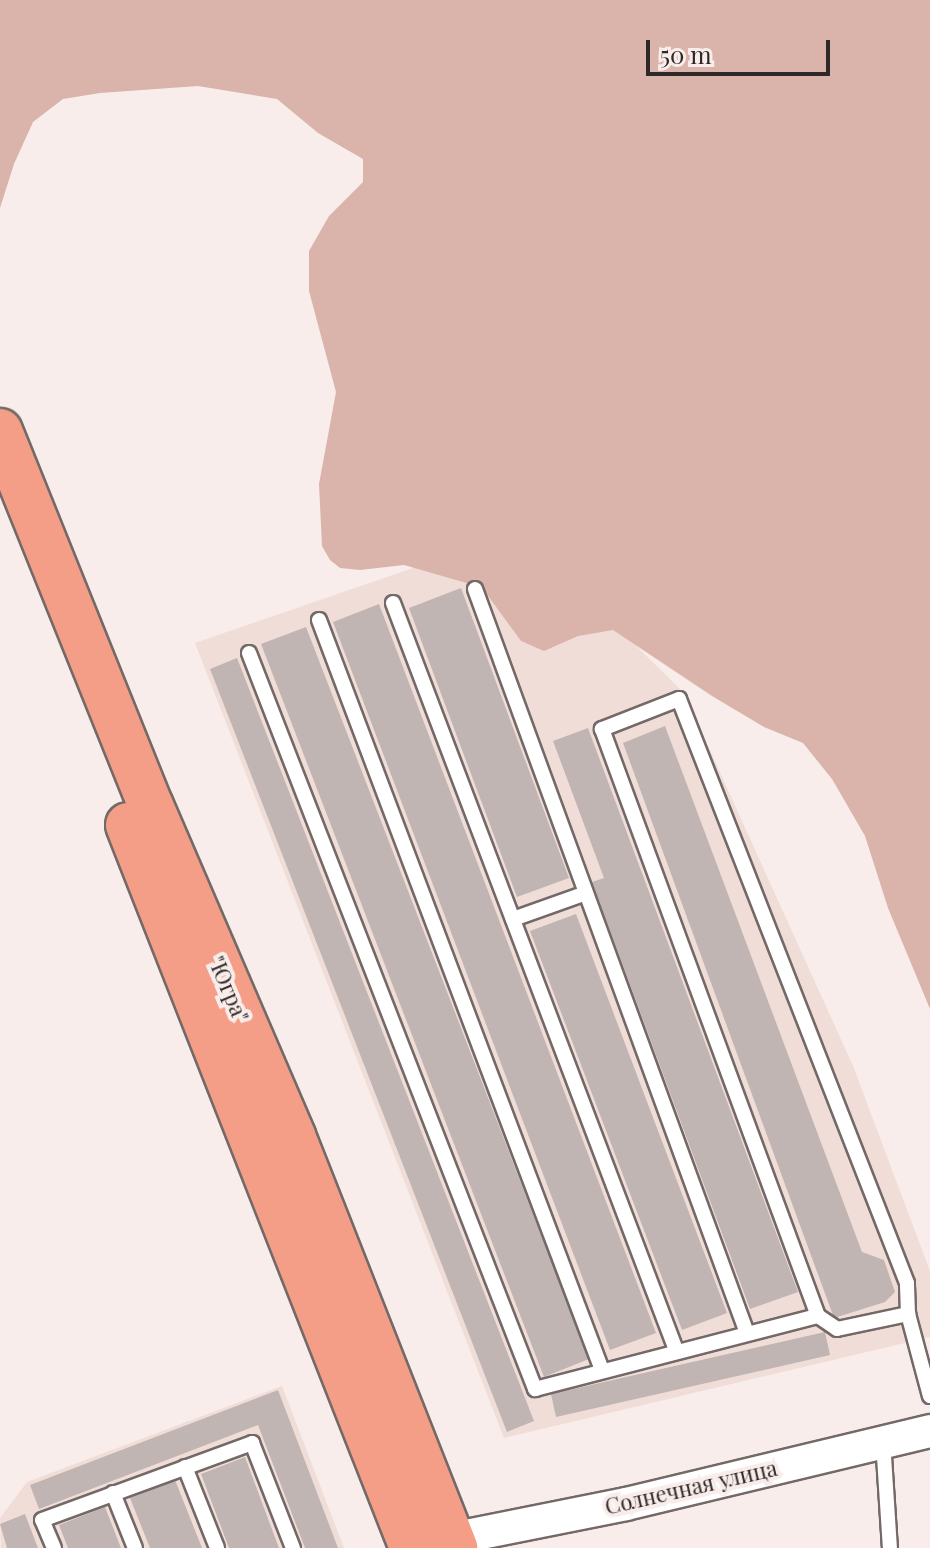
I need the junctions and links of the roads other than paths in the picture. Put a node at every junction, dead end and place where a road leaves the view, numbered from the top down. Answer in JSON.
{"nodes":[{"id":1,"x":0,"y":431,"type":"edge"},
{"id":2,"x":0,"y":503,"type":"edge"},
{"id":3,"x":475,"y":589,"type":"dead end"},
{"id":4,"x":393,"y":603,"type":"dead end"},
{"id":5,"x":319,"y":620,"type":"dead end"},
{"id":6,"x":249,"y":653,"type":"dead end"},
{"id":7,"x":586,"y":893,"type":"junction"},
{"id":8,"x":513,"y":919,"type":"junction"},
{"id":9,"x":908,"y":1314,"type":"junction"},
{"id":10,"x":818,"y":1316,"type":"junction"},
{"id":11,"x":747,"y":1333,"type":"junction"},
{"id":12,"x":676,"y":1350,"type":"junction"},
{"id":13,"x":602,"y":1370,"type":"junction"},
{"id":14,"x":930,"y":1396,"type":"edge"},
{"id":15,"x":930,"y":1431,"type":"edge"},
{"id":16,"x":883,"y":1441,"type":"junction"},
{"id":17,"x":185,"y":1467,"type":"junction"},
{"id":18,"x":113,"y":1493,"type":"junction"},
{"id":19,"x":439,"y":1545,"type":"edge"},
{"id":20,"x":54,"y":1548,"type":"edge"},
{"id":21,"x":135,"y":1548,"type":"edge"},
{"id":22,"x":217,"y":1548,"type":"edge"},
{"id":23,"x":293,"y":1548,"type":"edge"},
{"id":24,"x":890,"y":1548,"type":"edge"}],
"edges":[{"from":1,"to":19,"type":"highway","name":"\"Югра\""},
{"from":2,"to":19,"type":"highway","name":"\"Югра\""},
{"from":3,"to":7,"type":"lane"},
{"from":4,"to":8,"type":"lane"},
{"from":5,"to":13,"type":"lane"},
{"from":6,"to":13,"type":"lane"},
{"from":7,"to":8,"type":"lane"},
{"from":7,"to":11,"type":"lane"},
{"from":8,"to":12,"type":"lane"},
{"from":9,"to":10,"type":"lane"},
{"from":9,"to":10,"type":"lane"},
{"from":9,"to":14,"type":"lane"},
{"from":10,"to":11,"type":"lane"},
{"from":11,"to":12,"type":"lane"},
{"from":12,"to":13,"type":"lane"},
{"from":15,"to":16,"type":"street","name":"Солнечная улица"},
{"from":16,"to":19,"type":"street","name":"Солнечная улица"},
{"from":16,"to":24,"type":"lane"},
{"from":17,"to":18,"type":"lane"},
{"from":17,"to":22,"type":"lane"},
{"from":17,"to":23,"type":"lane"},
{"from":18,"to":20,"type":"lane"},
{"from":18,"to":21,"type":"lane"}]}
